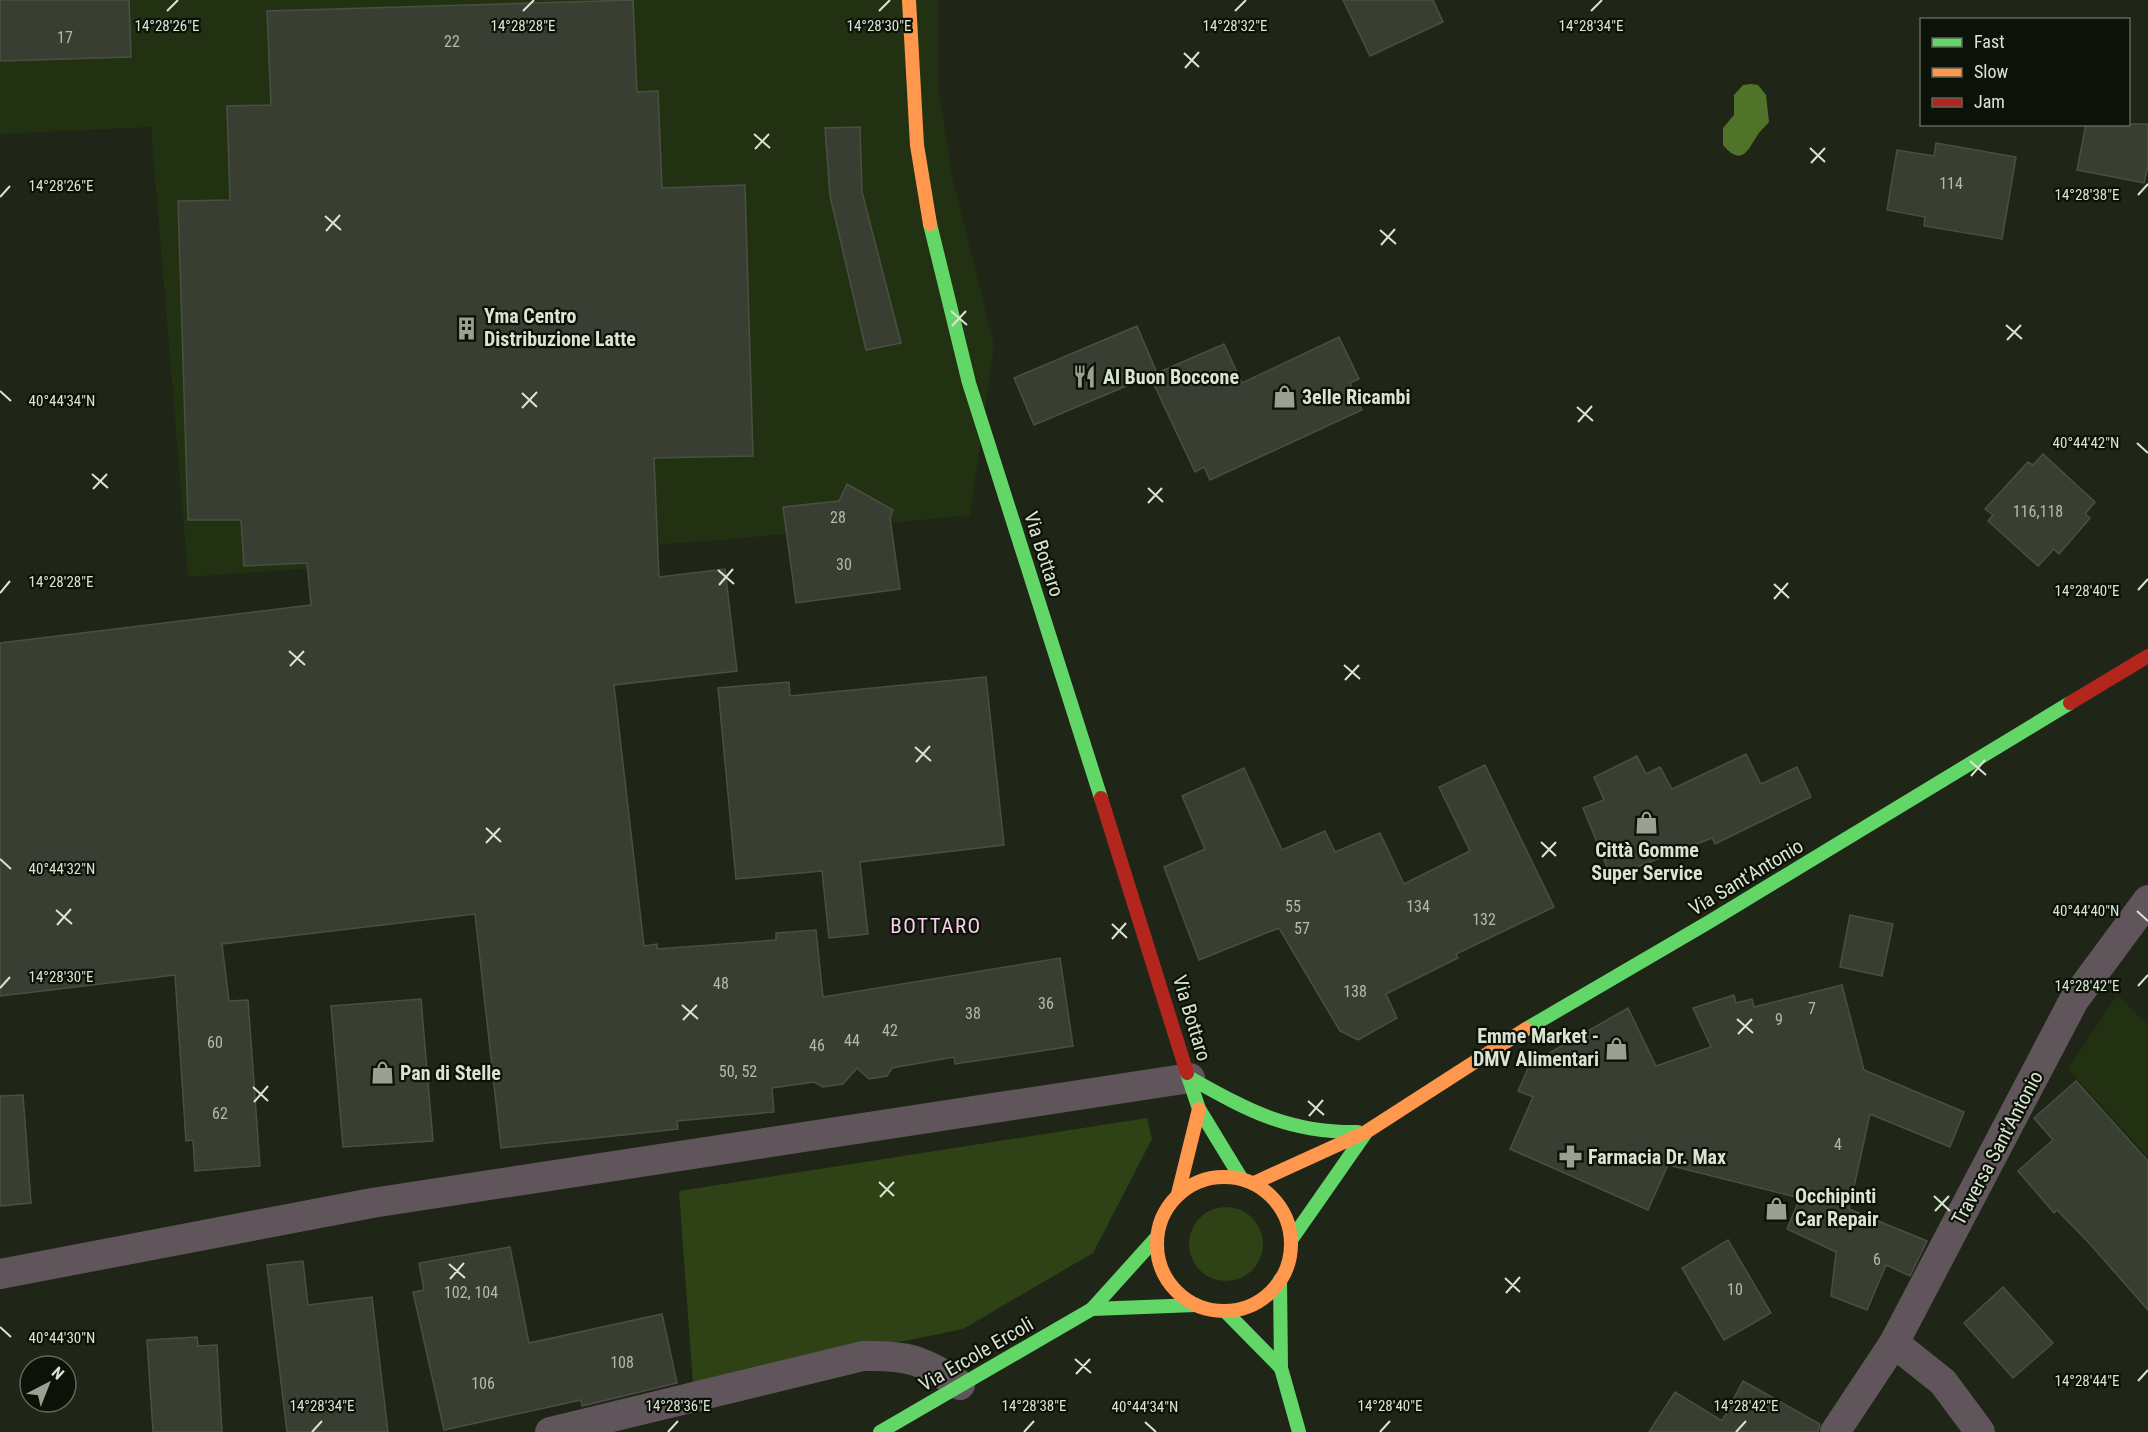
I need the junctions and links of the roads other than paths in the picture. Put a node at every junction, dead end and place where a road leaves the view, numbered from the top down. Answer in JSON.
{"nodes":[{"id":1,"x":909,"y":0,"type":"edge"},
{"id":2,"x":2148,"y":656,"type":"edge"},
{"id":3,"x":2148,"y":900,"type":"edge"},
{"id":4,"x":1190,"y":1078,"type":"junction"},
{"id":5,"x":1199,"y":1108,"type":"junction"},
{"id":6,"x":1366,"y":1132,"type":"junction"},
{"id":7,"x":1248,"y":1181,"type":"junction"},
{"id":8,"x":1178,"y":1194,"type":"junction"},
{"id":9,"x":1157,"y":1237,"type":"junction"},
{"id":10,"x":1291,"y":1240,"type":"junction"},
{"id":11,"x":0,"y":1274,"type":"edge"},
{"id":12,"x":1281,"y":1280,"type":"junction"},
{"id":13,"x":1196,"y":1305,"type":"junction"},
{"id":14,"x":1092,"y":1309,"type":"junction"},
{"id":15,"x":1225,"y":1311,"type":"junction"},
{"id":16,"x":1894,"y":1343,"type":"junction"},
{"id":17,"x":1281,"y":1368,"type":"junction"},
{"id":18,"x":960,"y":1385,"type":"junction"},
{"id":19,"x":550,"y":1432,"type":"edge"},
{"id":20,"x":880,"y":1432,"type":"edge"},
{"id":21,"x":1299,"y":1432,"type":"edge"},
{"id":22,"x":1835,"y":1432,"type":"edge"},
{"id":23,"x":1980,"y":1432,"type":"edge"}],
"edges":[{"from":1,"to":4,"type":"main road","name":"Via Bottaro"},
{"from":2,"to":6,"type":"main road","name":"Via Sant'Antonio"},
{"from":3,"to":16,"type":"street","name":"Traversa Sant'Antonio"},
{"from":4,"to":5,"type":"main road","name":"Via Bottaro"},
{"from":4,"to":6,"type":"main road"},
{"from":4,"to":11,"type":"street"},
{"from":5,"to":7,"type":"main road","name":"Via Bottaro"},
{"from":5,"to":8,"type":"main road"},
{"from":6,"to":7,"type":"main road","name":"Via Sant'Antonio"},
{"from":6,"to":10,"type":"main road","name":"Via Sant'Antonio"},
{"from":7,"to":8,"type":"main road"},
{"from":7,"to":10,"type":"main road"},
{"from":8,"to":9,"type":"main road"},
{"from":9,"to":13,"type":"main road"},
{"from":9,"to":14,"type":"main road","name":"Via Ercole Ercoli"},
{"from":10,"to":12,"type":"main road"},
{"from":12,"to":15,"type":"main road"},
{"from":12,"to":17,"type":"main road"},
{"from":13,"to":14,"type":"main road","name":"Via Ercole Ercoli"},
{"from":13,"to":15,"type":"main road"},
{"from":14,"to":18,"type":"main road","name":"Via Ercole Ercoli"},
{"from":15,"to":17,"type":"main road"},
{"from":16,"to":22,"type":"street","name":"Traversa Sant'Antonio"},
{"from":16,"to":23,"type":"street"},
{"from":17,"to":21,"type":"main road"},
{"from":18,"to":19,"type":"street"},
{"from":18,"to":20,"type":"main road","name":"Via Ercole Ercoli"}]}
